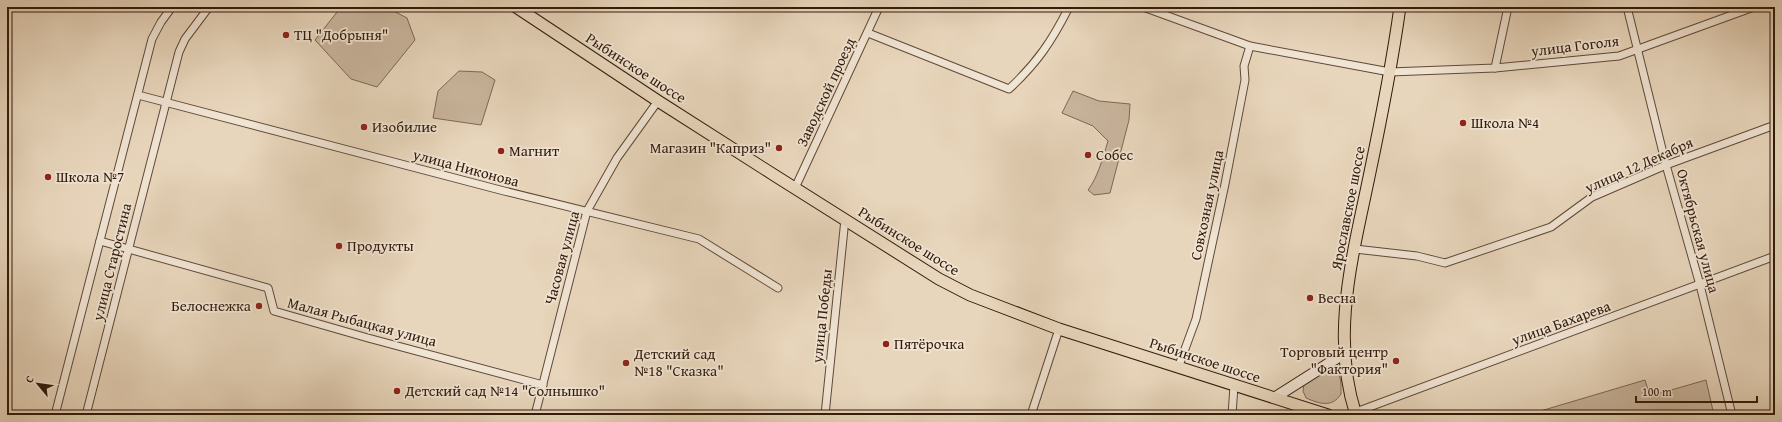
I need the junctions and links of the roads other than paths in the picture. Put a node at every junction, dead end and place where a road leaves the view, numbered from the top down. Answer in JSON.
{"nodes":[{"id":1,"x":172,"y":7,"type":"edge"},
{"id":2,"x":209,"y":7,"type":"edge"},
{"id":3,"x":516,"y":7,"type":"edge"},
{"id":4,"x":879,"y":7,"type":"edge"},
{"id":5,"x":1069,"y":7,"type":"edge"},
{"id":6,"x":1143,"y":7,"type":"edge"},
{"id":7,"x":1400,"y":7,"type":"edge"},
{"id":8,"x":1508,"y":7,"type":"edge"},
{"id":9,"x":1627,"y":7,"type":"edge"},
{"id":10,"x":1754,"y":7,"type":"edge"},
{"id":11,"x":868,"y":32,"type":"junction"},
{"id":12,"x":1250,"y":46,"type":"junction"},
{"id":13,"x":1639,"y":50,"type":"junction"},
{"id":14,"x":1495,"y":68,"type":"junction"},
{"id":15,"x":1390,"y":72,"type":"junction"},
{"id":16,"x":138,"y":95,"type":"junction"},
{"id":17,"x":658,"y":101,"type":"junction"},
{"id":18,"x":166,"y":102,"type":"junction"},
{"id":19,"x":1775,"y":124,"type":"edge"},
{"id":20,"x":1666,"y":165,"type":"junction"},
{"id":21,"x":795,"y":188,"type":"junction"},
{"id":22,"x":587,"y":211,"type":"junction"},
{"id":23,"x":845,"y":220,"type":"junction"},
{"id":24,"x":100,"y":241,"type":"junction"},
{"id":25,"x":128,"y":248,"type":"junction"},
{"id":26,"x":1354,"y":249,"type":"junction"},
{"id":27,"x":1775,"y":256,"type":"edge"},
{"id":28,"x":1700,"y":285,"type":"junction"},
{"id":29,"x":778,"y":288,"type":"dead end"},
{"id":30,"x":1059,"y":328,"type":"junction"},
{"id":31,"x":1345,"y":352,"type":"junction"},
{"id":32,"x":1178,"y":368,"type":"junction"},
{"id":33,"x":543,"y":385,"type":"junction"},
{"id":34,"x":1234,"y":386,"type":"junction"},
{"id":35,"x":1274,"y":398,"type":"junction"},
{"id":36,"x":1356,"y":414,"type":"edge"},
{"id":37,"x":55,"y":415,"type":"edge"},
{"id":38,"x":86,"y":415,"type":"edge"},
{"id":39,"x":535,"y":415,"type":"edge"},
{"id":40,"x":825,"y":415,"type":"edge"},
{"id":41,"x":1031,"y":415,"type":"edge"},
{"id":42,"x":1232,"y":415,"type":"edge"},
{"id":43,"x":1328,"y":415,"type":"edge"},
{"id":44,"x":1732,"y":415,"type":"edge"}],
"edges":[{"from":1,"to":16,"type":"street","name":"улица Старостина"},
{"from":2,"to":18,"type":"street","name":"улица Старостина"},
{"from":3,"to":17,"type":"main road","name":"Рыбинское шоссе"},
{"from":4,"to":11,"type":"street","name":"Заводской проезд"},
{"from":5,"to":11,"type":"street"},
{"from":6,"to":12,"type":"street","name":"улица Гоголя"},
{"from":7,"to":15,"type":"main road","name":"Ярославское шоссе"},
{"from":8,"to":14,"type":"street"},
{"from":9,"to":13,"type":"street","name":"Октябрьская улица"},
{"from":10,"to":13,"type":"street","name":"улица Гоголя"},
{"from":11,"to":21,"type":"street","name":"Заводской проезд"},
{"from":12,"to":15,"type":"street","name":"улица Гоголя"},
{"from":12,"to":32,"type":"street","name":"Совхозная улица"},
{"from":13,"to":14,"type":"street","name":"улица Гоголя"},
{"from":13,"to":20,"type":"street","name":"Октябрьская улица"},
{"from":14,"to":15,"type":"street","name":"улица Гоголя"},
{"from":15,"to":26,"type":"main road","name":"Ярославское шоссе"},
{"from":16,"to":18,"type":"street","name":"улица Никонова"},
{"from":16,"to":24,"type":"street","name":"улица Старостина"},
{"from":17,"to":21,"type":"main road","name":"Рыбинское шоссе"},
{"from":17,"to":22,"type":"street","name":"Часовая улица"},
{"from":18,"to":22,"type":"street","name":"улица Никонова"},
{"from":18,"to":25,"type":"street","name":"улица Старостина"},
{"from":19,"to":20,"type":"street","name":"улица 12 Декабря"},
{"from":20,"to":26,"type":"street","name":"улица 12 Декабря"},
{"from":20,"to":28,"type":"street","name":"Октябрьская улица"},
{"from":21,"to":23,"type":"main road","name":"Рыбинское шоссе"},
{"from":22,"to":29,"type":"street","name":"улица Никонова"},
{"from":22,"to":33,"type":"street","name":"Часовая улица"},
{"from":23,"to":30,"type":"main road","name":"Рыбинское шоссе"},
{"from":23,"to":40,"type":"street","name":"улица Победы"},
{"from":24,"to":25,"type":"street","name":"Малая Рыбацкая улица"},
{"from":24,"to":37,"type":"street","name":"улица Старостина"},
{"from":25,"to":33,"type":"street","name":"Малая Рыбацкая улица"},
{"from":25,"to":38,"type":"street","name":"улица Старостина"},
{"from":26,"to":31,"type":"main road","name":"Ярославское шоссе"},
{"from":27,"to":28,"type":"street","name":"улица Бахарева"},
{"from":28,"to":36,"type":"street","name":"улица Бахарева"},
{"from":28,"to":44,"type":"street","name":"Октябрьская улица"},
{"from":30,"to":32,"type":"main road","name":"Рыбинское шоссе"},
{"from":30,"to":41,"type":"street"},
{"from":31,"to":35,"type":"main road"},
{"from":31,"to":36,"type":"main road","name":"Ярославское шоссе"},
{"from":32,"to":34,"type":"main road","name":"Рыбинское шоссе"},
{"from":33,"to":39,"type":"street","name":"Часовая улица"},
{"from":34,"to":35,"type":"main road","name":"Рыбинское шоссе"},
{"from":34,"to":42,"type":"street"},
{"from":35,"to":43,"type":"main road","name":"Рыбинское шоссе"}]}
